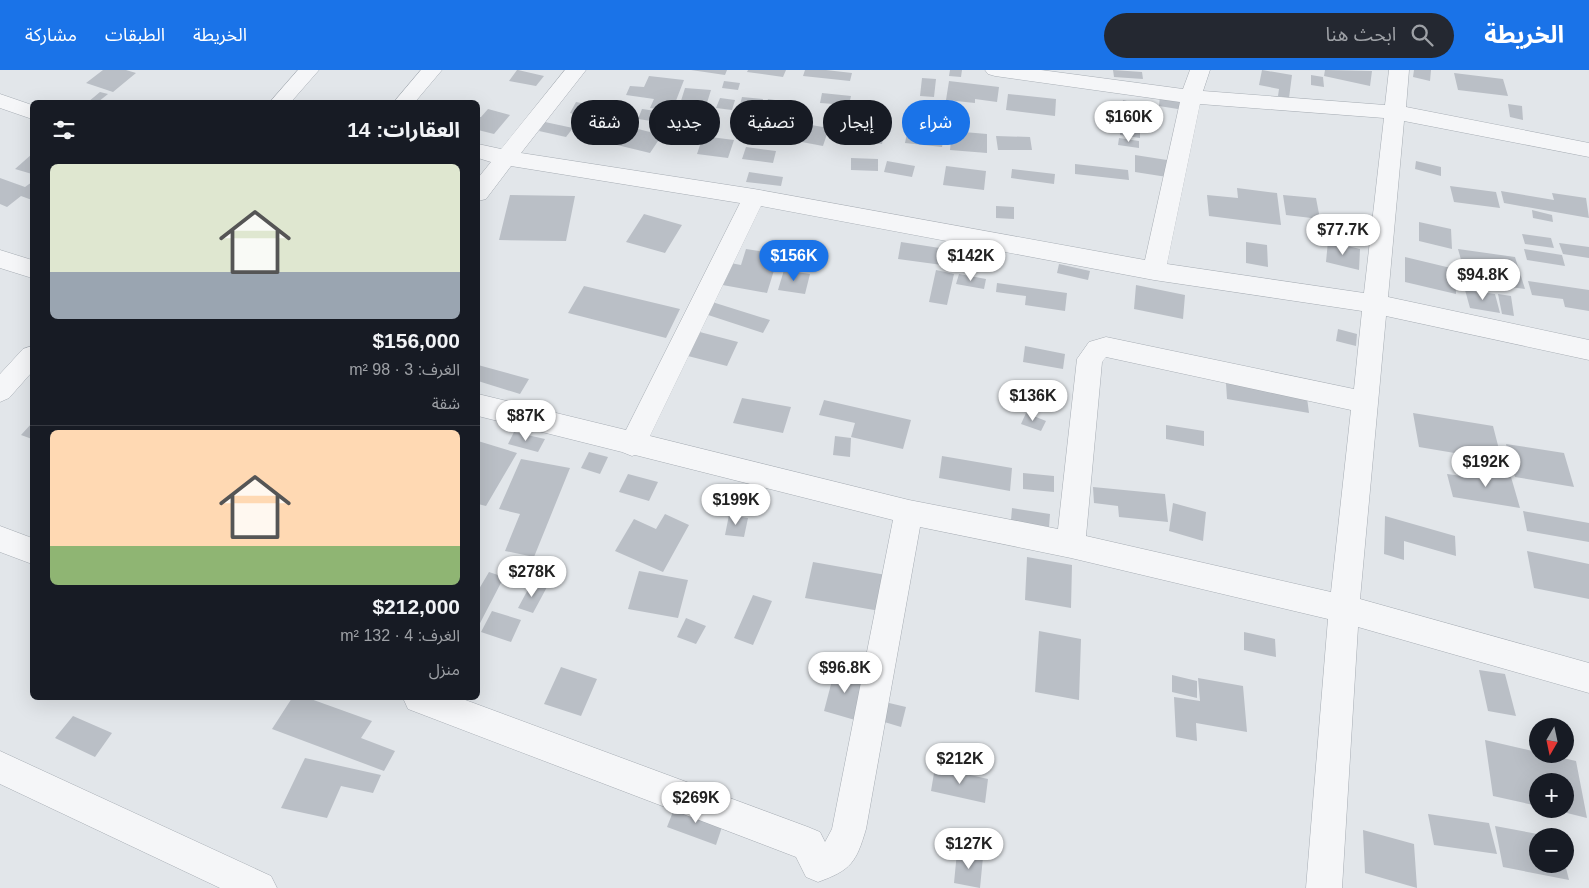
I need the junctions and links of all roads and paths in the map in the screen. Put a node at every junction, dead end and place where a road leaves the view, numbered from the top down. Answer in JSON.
{"nodes":[{"id":1,"x":309,"y":70,"type":"edge"},
{"id":2,"x":432,"y":70,"type":"edge"},
{"id":3,"x":576,"y":70,"type":"edge"},
{"id":4,"x":995,"y":70,"type":"edge"},
{"id":5,"x":1200,"y":70,"type":"edge"},
{"id":6,"x":1399,"y":70,"type":"edge"},
{"id":7,"x":1036,"y":73,"type":"edge"},
{"id":8,"x":1191,"y":96,"type":"junction"},
{"id":9,"x":283,"y":99,"type":"edge"},
{"id":10,"x":406,"y":100,"type":"edge"},
{"id":11,"x":0,"y":101,"type":"edge"},
{"id":12,"x":30,"y":111,"type":"edge"},
{"id":13,"x":1395,"y":112,"type":"junction"},
{"id":14,"x":1589,"y":150,"type":"edge"},
{"id":15,"x":480,"y":152,"type":"edge"},
{"id":16,"x":506,"y":158,"type":"junction"},
{"id":17,"x":480,"y":190,"type":"edge"},
{"id":18,"x":754,"y":197,"type":"junction"},
{"id":19,"x":0,"y":259,"type":"edge"},
{"id":20,"x":30,"y":268,"type":"edge"},
{"id":21,"x":1154,"y":271,"type":"junction"},
{"id":22,"x":1375,"y":304,"type":"junction"},
{"id":23,"x":1589,"y":350,"type":"edge"},
{"id":24,"x":30,"y":358,"type":"edge"},
{"id":25,"x":0,"y":391,"type":"edge"},
{"id":26,"x":1365,"y":402,"type":"junction"},
{"id":27,"x":480,"y":406,"type":"edge"},
{"id":28,"x":632,"y":445,"type":"junction"},
{"id":29,"x":909,"y":512,"type":"junction"},
{"id":30,"x":0,"y":539,"type":"edge"},
{"id":31,"x":1071,"y":545,"type":"junction"},
{"id":32,"x":30,"y":550,"type":"edge"},
{"id":33,"x":1344,"y":609,"type":"junction"},
{"id":34,"x":1589,"y":678,"type":"edge"},
{"id":35,"x":423,"y":700,"type":"edge"},
{"id":36,"x":0,"y":767,"type":"edge"},
{"id":37,"x":259,"y":888,"type":"edge"},
{"id":38,"x":1324,"y":888,"type":"edge"}],
"edges":[{"from":1,"to":9,"type":"street"},
{"from":2,"to":10,"type":"street"},
{"from":3,"to":16,"type":"street"},
{"from":4,"to":7,"type":"street"},
{"from":5,"to":8,"type":"street"},
{"from":6,"to":13,"type":"street"},
{"from":7,"to":8,"type":"street"},
{"from":8,"to":13,"type":"street"},
{"from":8,"to":21,"type":"street"},
{"from":11,"to":12,"type":"street"},
{"from":13,"to":14,"type":"street"},
{"from":13,"to":22,"type":"street"},
{"from":15,"to":16,"type":"street"},
{"from":16,"to":17,"type":"street"},
{"from":16,"to":18,"type":"street"},
{"from":18,"to":21,"type":"street"},
{"from":18,"to":28,"type":"street"},
{"from":19,"to":20,"type":"street"},
{"from":21,"to":22,"type":"street"},
{"from":22,"to":23,"type":"street"},
{"from":22,"to":26,"type":"street"},
{"from":24,"to":25,"type":"street"},
{"from":26,"to":31,"type":"street"},
{"from":26,"to":33,"type":"street"},
{"from":27,"to":28,"type":"street"},
{"from":28,"to":29,"type":"street"},
{"from":29,"to":31,"type":"street"},
{"from":29,"to":35,"type":"street"},
{"from":30,"to":32,"type":"street"},
{"from":31,"to":33,"type":"street"},
{"from":33,"to":34,"type":"street"},
{"from":33,"to":38,"type":"street"},
{"from":36,"to":37,"type":"street"}]}
